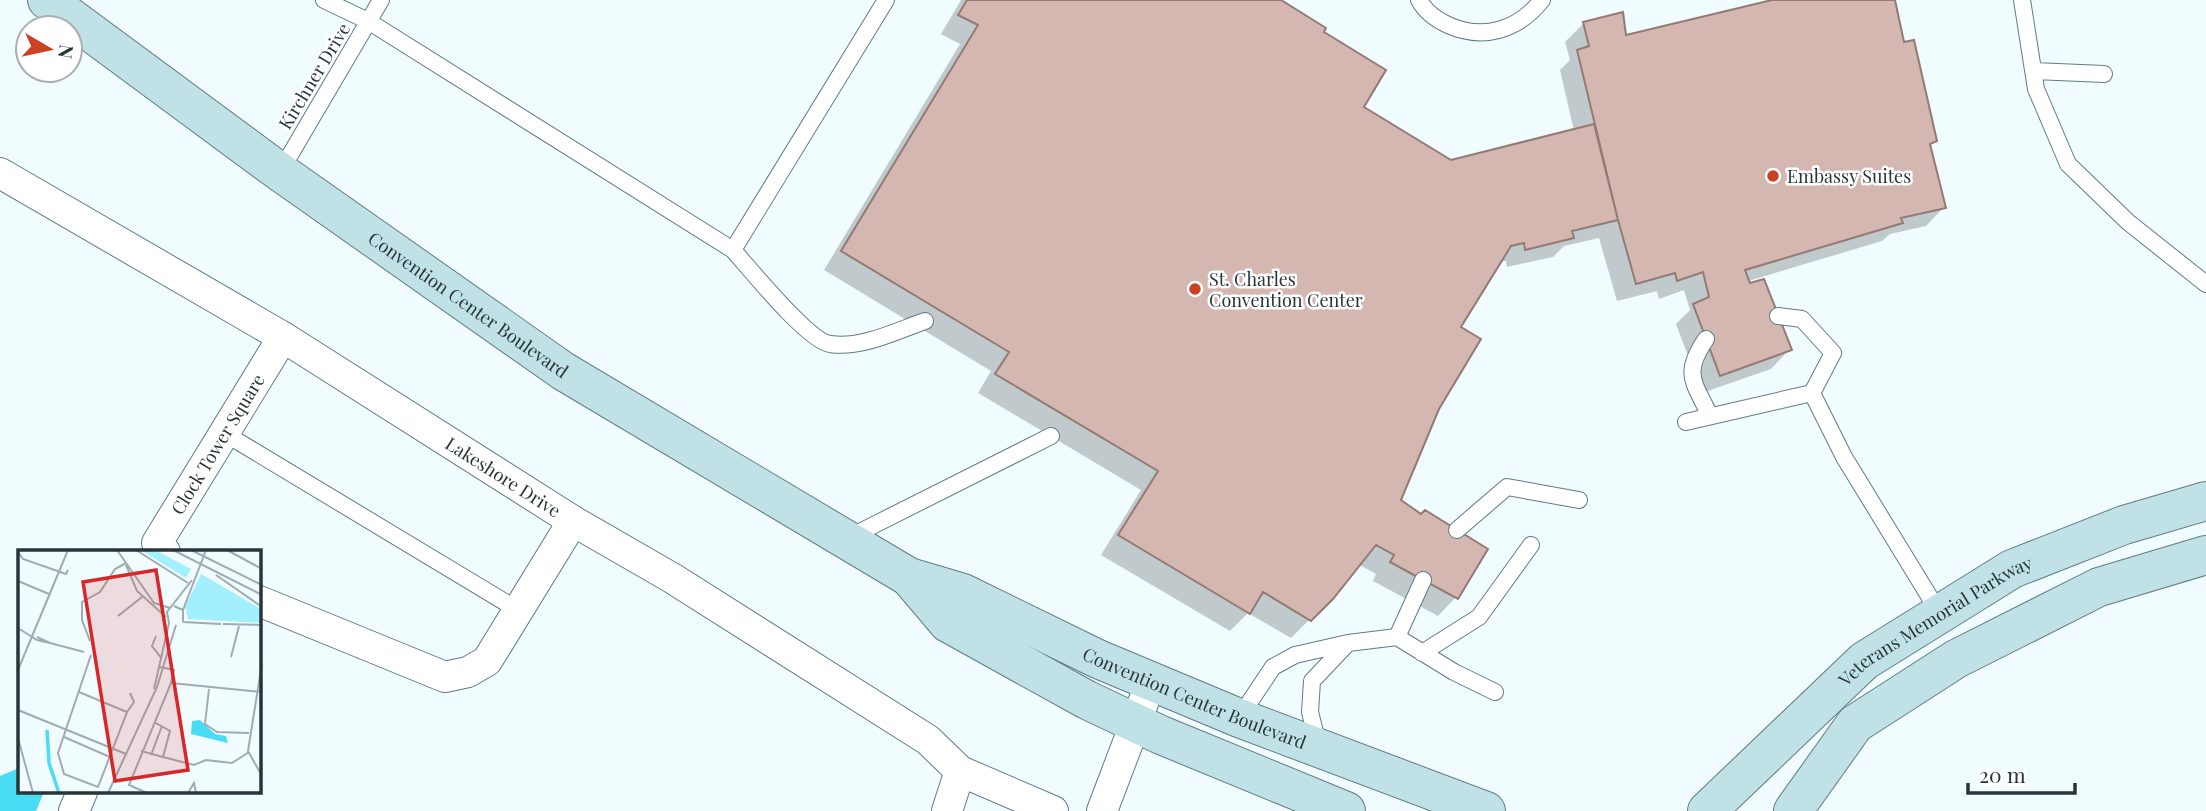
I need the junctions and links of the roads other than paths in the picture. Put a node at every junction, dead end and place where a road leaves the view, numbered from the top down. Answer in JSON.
{"nodes":[{"id":1,"x":47,"y":0,"type":"edge"},
{"id":2,"x":324,"y":0,"type":"edge"},
{"id":3,"x":381,"y":0,"type":"edge"},
{"id":4,"x":886,"y":0,"type":"edge"},
{"id":5,"x":1419,"y":0,"type":"edge"},
{"id":6,"x":1542,"y":0,"type":"edge"},
{"id":7,"x":2022,"y":0,"type":"edge"},
{"id":8,"x":368,"y":21,"type":"junction"},
{"id":9,"x":2034,"y":71,"type":"junction"},
{"id":10,"x":2104,"y":74,"type":"dead end"},
{"id":11,"x":280,"y":172,"type":"junction"},
{"id":12,"x":0,"y":173,"type":"edge"},
{"id":13,"x":733,"y":250,"type":"junction"},
{"id":14,"x":2206,"y":284,"type":"edge"},
{"id":15,"x":1778,"y":316,"type":"dead end"},
{"id":16,"x":925,"y":321,"type":"dead end"},
{"id":17,"x":283,"y":337,"type":"junction"},
{"id":18,"x":1706,"y":339,"type":"dead end"},
{"id":19,"x":1812,"y":393,"type":"junction"},
{"id":20,"x":1710,"y":416,"type":"junction"},
{"id":21,"x":1686,"y":422,"type":"dead end"},
{"id":22,"x":225,"y":433,"type":"junction"},
{"id":23,"x":1051,"y":436,"type":"dead end"},
{"id":24,"x":1579,"y":500,"type":"dead end"},
{"id":25,"x":2206,"y":501,"type":"edge"},
{"id":26,"x":573,"y":522,"type":"junction"},
{"id":27,"x":1457,"y":530,"type":"dead end"},
{"id":28,"x":845,"y":539,"type":"junction"},
{"id":29,"x":1531,"y":545,"type":"dead end"},
{"id":30,"x":163,"y":550,"type":"edge"},
{"id":31,"x":2206,"y":555,"type":"edge"},
{"id":32,"x":909,"y":578,"type":"junction"},
{"id":33,"x":1423,"y":580,"type":"dead end"},
{"id":34,"x":261,"y":602,"type":"edge"},
{"id":35,"x":518,"y":610,"type":"junction"},
{"id":36,"x":1940,"y":614,"type":"junction"},
{"id":37,"x":1397,"y":638,"type":"junction"},
{"id":38,"x":1348,"y":643,"type":"junction"},
{"id":39,"x":1422,"y":653,"type":"junction"},
{"id":40,"x":1151,"y":682,"type":"junction"},
{"id":41,"x":1495,"y":692,"type":"dead end"},
{"id":42,"x":1239,"y":718,"type":"junction"},
{"id":43,"x":1134,"y":722,"type":"junction"},
{"id":44,"x":1319,"y":746,"type":"junction"},
{"id":45,"x":960,"y":771,"type":"junction"},
{"id":46,"x":81,"y":794,"type":"edge"},
{"id":47,"x":74,"y":811,"type":"edge"},
{"id":48,"x":947,"y":811,"type":"edge"},
{"id":49,"x":1053,"y":811,"type":"edge"},
{"id":50,"x":1102,"y":811,"type":"edge"},
{"id":51,"x":1346,"y":811,"type":"edge"},
{"id":52,"x":1486,"y":811,"type":"edge"},
{"id":53,"x":1707,"y":811,"type":"edge"},
{"id":54,"x":1793,"y":811,"type":"edge"}],
"edges":[{"from":1,"to":11,"type":"street","name":"Convention Center Boulevard"},
{"from":2,"to":8,"type":"lane"},
{"from":3,"to":8,"type":"lane","name":"Kirchner Drive"},
{"from":4,"to":13,"type":"lane"},
{"from":5,"to":6,"type":"lane"},
{"from":7,"to":9,"type":"lane"},
{"from":8,"to":11,"type":"lane","name":"Kirchner Drive"},
{"from":8,"to":13,"type":"lane"},
{"from":9,"to":10,"type":"lane"},
{"from":9,"to":14,"type":"lane"},
{"from":11,"to":28,"type":"street","name":"Convention Center Boulevard"},
{"from":12,"to":17,"type":"street","name":"Lakeshore Drive"},
{"from":13,"to":16,"type":"lane"},
{"from":15,"to":19,"type":"lane"},
{"from":17,"to":22,"type":"street","name":"Clock Tower Square"},
{"from":17,"to":26,"type":"street","name":"Lakeshore Drive"},
{"from":18,"to":20,"type":"lane"},
{"from":19,"to":20,"type":"lane"},
{"from":19,"to":36,"type":"lane"},
{"from":20,"to":21,"type":"lane"},
{"from":22,"to":30,"type":"street","name":"Clock Tower Square"},
{"from":22,"to":35,"type":"lane"},
{"from":23,"to":28,"type":"lane"},
{"from":24,"to":27,"type":"lane"},
{"from":25,"to":36,"type":"street","name":"Veterans Memorial Parkway"},
{"from":26,"to":35,"type":"street"},
{"from":26,"to":45,"type":"street","name":"Lakeshore Drive"},
{"from":28,"to":32,"type":"street","name":"Convention Center Boulevard"},
{"from":29,"to":39,"type":"lane"},
{"from":31,"to":54,"type":"street"},
{"from":32,"to":40,"type":"street","name":"Convention Center Boulevard"},
{"from":32,"to":43,"type":"street","name":"Convention Center Boulevard"},
{"from":33,"to":37,"type":"lane"},
{"from":34,"to":35,"type":"street"},
{"from":36,"to":53,"type":"street","name":"Veterans Memorial Parkway"},
{"from":37,"to":38,"type":"lane"},
{"from":37,"to":39,"type":"lane"},
{"from":38,"to":42,"type":"lane"},
{"from":38,"to":44,"type":"lane"},
{"from":39,"to":41,"type":"lane"},
{"from":40,"to":42,"type":"street","name":"Convention Center Boulevard"},
{"from":40,"to":43,"type":"street"},
{"from":42,"to":44,"type":"street","name":"Convention Center Boulevard"},
{"from":43,"to":50,"type":"street"},
{"from":43,"to":51,"type":"street","name":"Convention Center Boulevard"},
{"from":44,"to":52,"type":"street","name":"Convention Center Boulevard"},
{"from":45,"to":48,"type":"street"},
{"from":45,"to":49,"type":"street"},
{"from":46,"to":47,"type":"street"}]}
